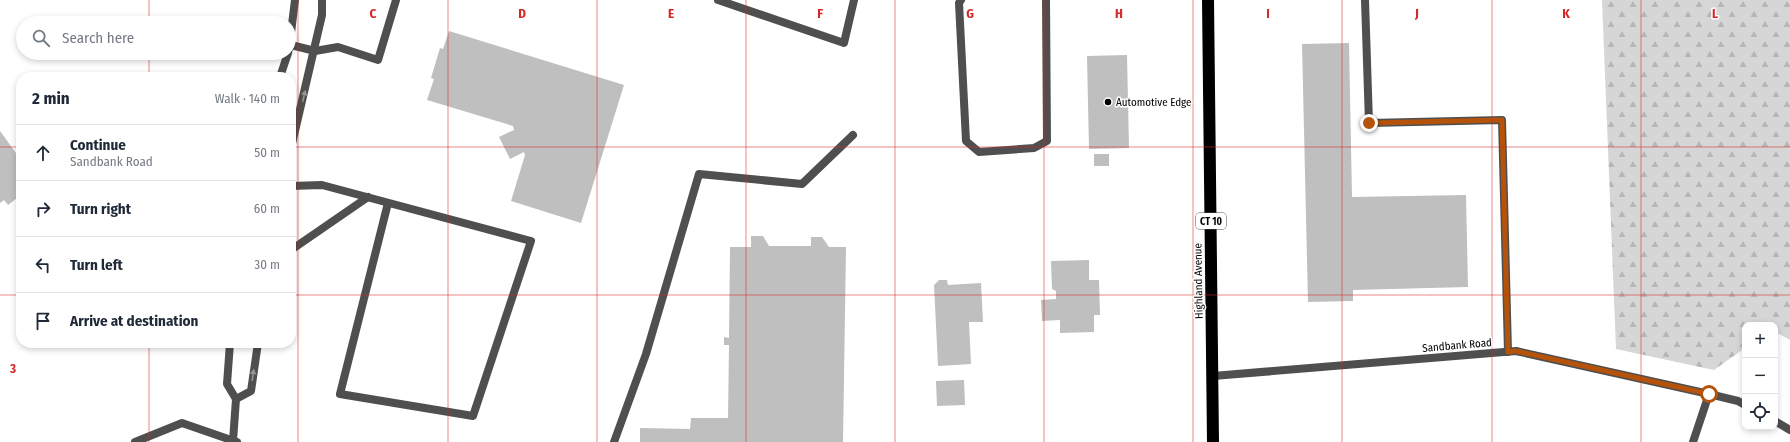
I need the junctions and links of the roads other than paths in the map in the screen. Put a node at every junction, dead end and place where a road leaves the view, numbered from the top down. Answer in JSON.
{"nodes":[{"id":1,"x":295,"y":0,"type":"edge"},
{"id":2,"x":322,"y":0,"type":"edge"},
{"id":3,"x":396,"y":0,"type":"edge"},
{"id":4,"x":718,"y":0,"type":"edge"},
{"id":5,"x":854,"y":0,"type":"edge"},
{"id":6,"x":961,"y":0,"type":"edge"},
{"id":7,"x":1046,"y":0,"type":"edge"},
{"id":8,"x":1208,"y":0,"type":"edge"},
{"id":9,"x":1365,"y":0,"type":"edge"},
{"id":10,"x":293,"y":16,"type":"edge"},
{"id":11,"x":296,"y":50,"type":"edge"},
{"id":12,"x":315,"y":51,"type":"junction"},
{"id":13,"x":285,"y":60,"type":"edge"},
{"id":14,"x":282,"y":72,"type":"edge"},
{"id":15,"x":296,"y":128,"type":"edge"},
{"id":16,"x":853,"y":135,"type":"dead end"},
{"id":17,"x":296,"y":186,"type":"edge"},
{"id":18,"x":368,"y":197,"type":"junction"},
{"id":19,"x":388,"y":203,"type":"junction"},
{"id":20,"x":296,"y":247,"type":"edge"},
{"id":21,"x":230,"y":348,"type":"edge"},
{"id":22,"x":257,"y":348,"type":"edge"},
{"id":23,"x":1508,"y":352,"type":"junction"},
{"id":24,"x":1212,"y":376,"type":"junction"},
{"id":25,"x":1709,"y":394,"type":"junction"},
{"id":26,"x":236,"y":399,"type":"junction"},
{"id":27,"x":1742,"y":403,"type":"edge"},
{"id":28,"x":1778,"y":423,"type":"edge"},
{"id":29,"x":1790,"y":430,"type":"edge"},
{"id":30,"x":235,"y":441,"type":"edge"},
{"id":31,"x":135,"y":442,"type":"edge"},
{"id":32,"x":614,"y":442,"type":"edge"},
{"id":33,"x":1213,"y":442,"type":"edge"},
{"id":34,"x":1693,"y":442,"type":"edge"}],
"edges":[{"from":1,"to":10,"type":"street"},
{"from":2,"to":12,"type":"street"},
{"from":3,"to":12,"type":"street"},
{"from":4,"to":5,"type":"street"},
{"from":6,"to":7,"type":"street"},
{"from":8,"to":24,"type":"highway","name":"Highland Avenue","number":"CT 10"},
{"from":9,"to":23,"type":"street"},
{"from":11,"to":12,"type":"street"},
{"from":15,"to":12,"type":"street","one_way":true},
{"from":13,"to":14,"type":"street"},
{"from":16,"to":32,"type":"street"},
{"from":17,"to":18,"type":"street"},
{"from":18,"to":19,"type":"street"},
{"from":18,"to":20,"type":"street"},
{"from":19,"to":19,"type":"street"},
{"from":21,"to":26,"type":"street"},
{"from":26,"to":22,"type":"street","one_way":true},
{"from":23,"to":24,"type":"street","name":"Sandbank Road"},
{"from":23,"to":25,"type":"street","name":"Sandbank Road"},
{"from":24,"to":33,"type":"highway","name":"Highland Avenue","number":"CT 10"},
{"from":25,"to":27,"type":"street","name":"Sandbank Road"},
{"from":25,"to":34,"type":"street"},
{"from":26,"to":30,"type":"street"},
{"from":28,"to":29,"type":"street"},
{"from":30,"to":31,"type":"street"}]}
